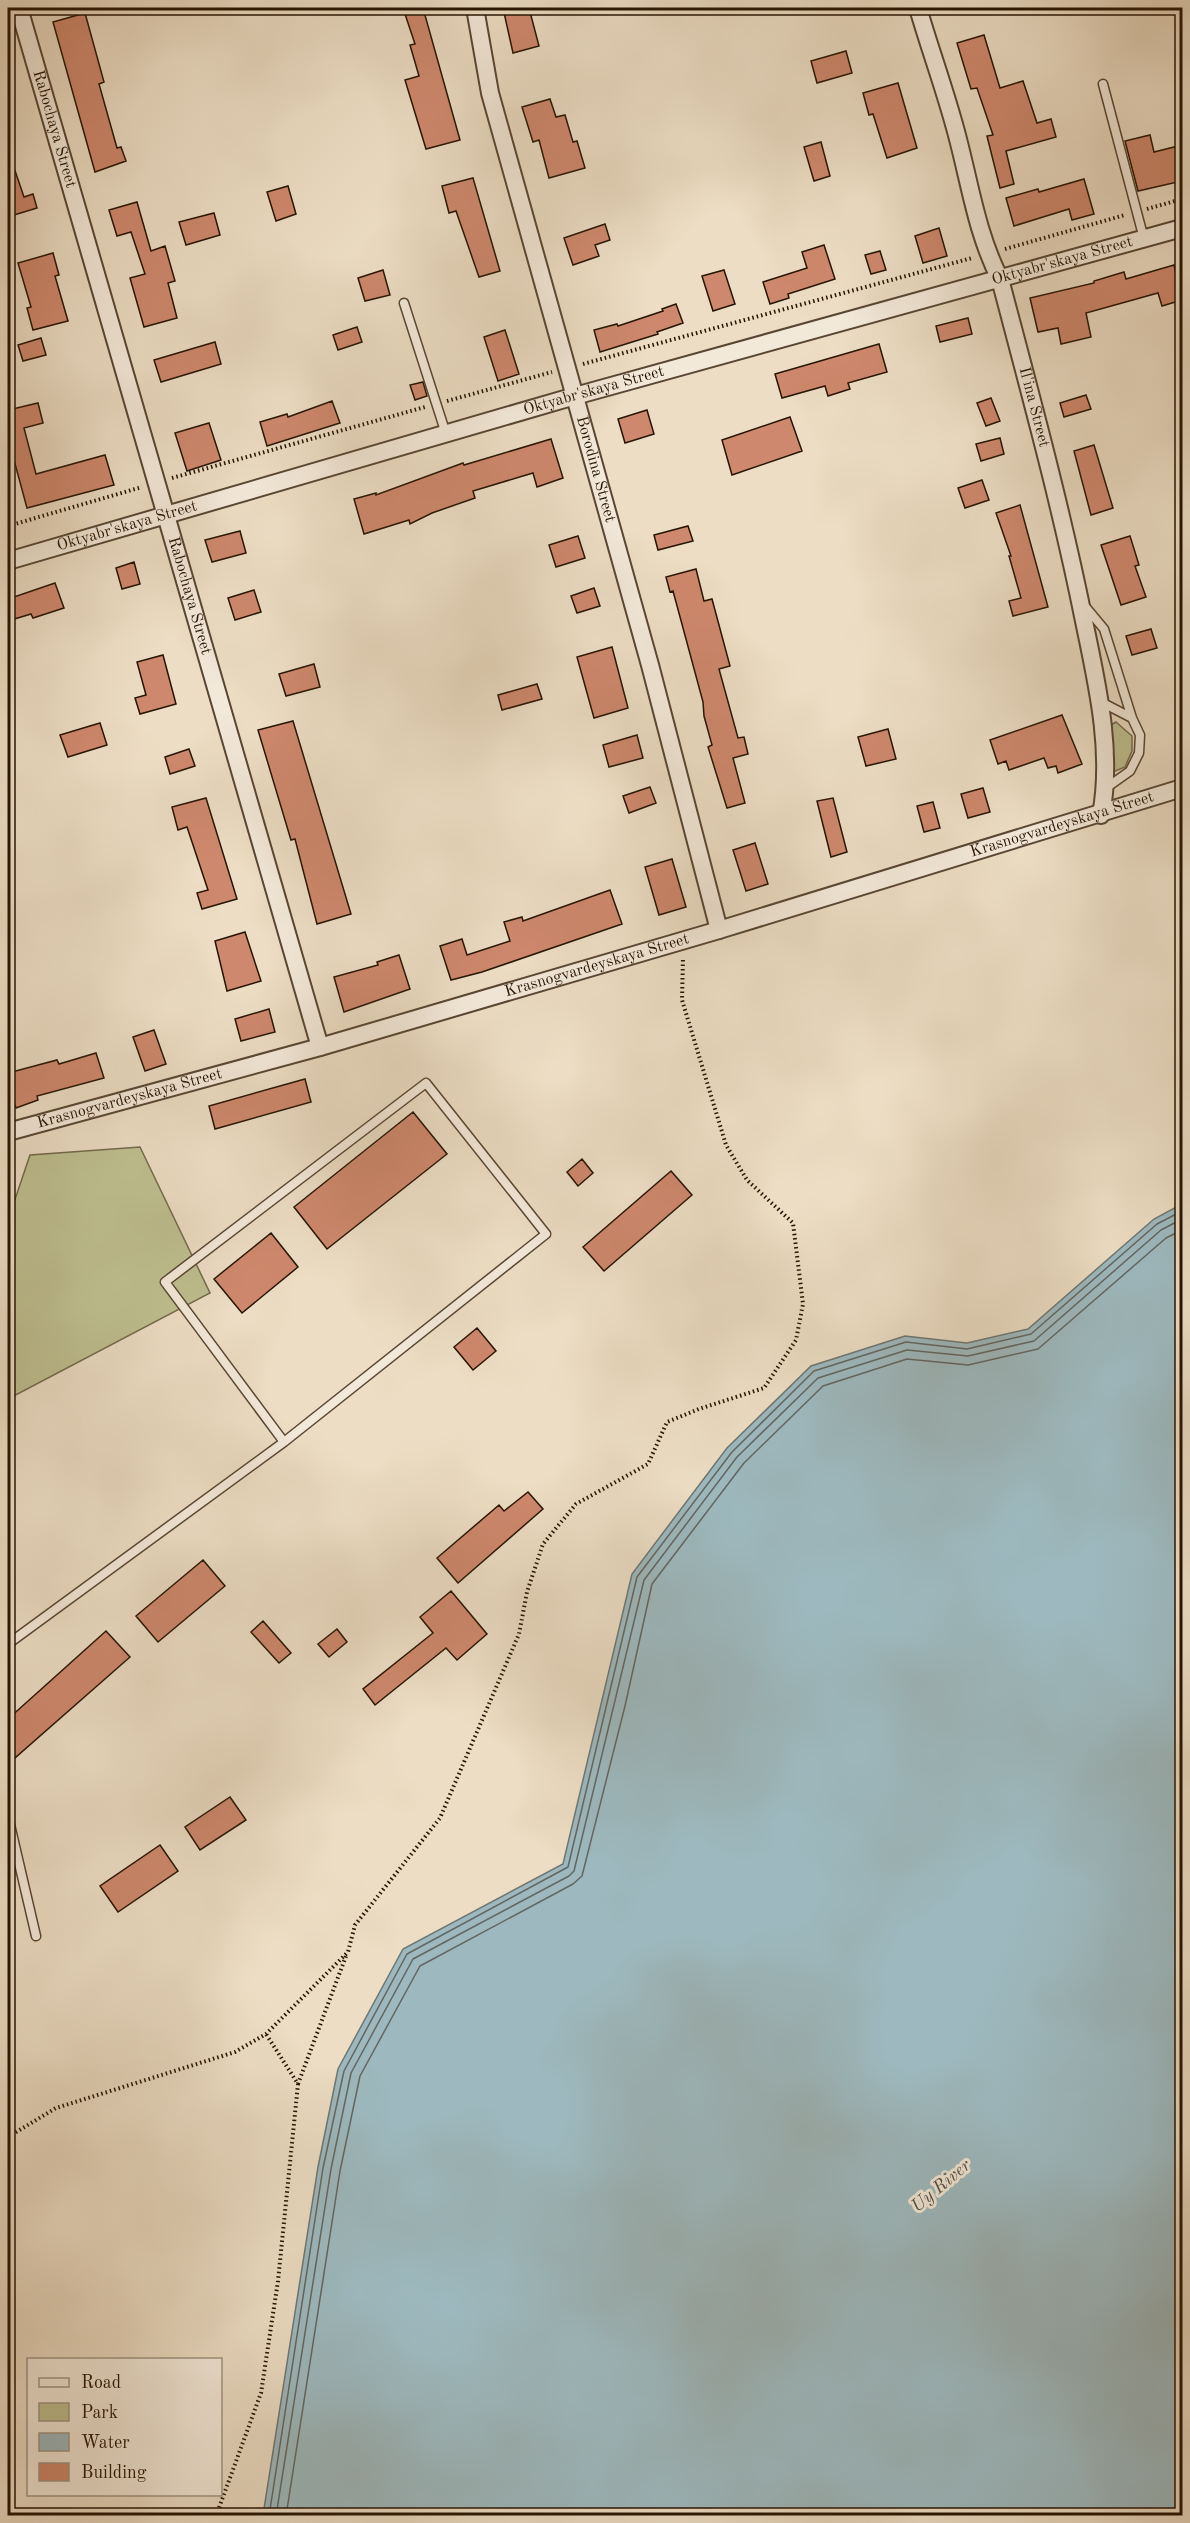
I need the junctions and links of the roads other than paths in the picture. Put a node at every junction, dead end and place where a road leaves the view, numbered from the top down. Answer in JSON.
{"nodes":[{"id":1,"x":20,"y":8,"type":"edge"},
{"id":2,"x":475,"y":8,"type":"edge"},
{"id":3,"x":918,"y":8,"type":"edge"},
{"id":4,"x":1103,"y":84,"type":"dead end"},
{"id":5,"x":1182,"y":228,"type":"edge"},
{"id":6,"x":1144,"y":239,"type":"junction"},
{"id":7,"x":1000,"y":279,"type":"junction"},
{"id":8,"x":404,"y":303,"type":"dead end"},
{"id":9,"x":575,"y":396,"type":"junction"},
{"id":10,"x":446,"y":434,"type":"junction"},
{"id":11,"x":167,"y":516,"type":"junction"},
{"id":12,"x":8,"y":561,"type":"edge"},
{"id":13,"x":1080,"y":600,"type":"junction"},
{"id":14,"x":1101,"y":702,"type":"junction"},
{"id":15,"x":1132,"y":717,"type":"junction"},
{"id":16,"x":1106,"y":788,"type":"junction"},
{"id":17,"x":1182,"y":788,"type":"edge"},
{"id":18,"x":1101,"y":815,"type":"junction"},
{"id":19,"x":719,"y":930,"type":"junction"},
{"id":20,"x":320,"y":1047,"type":"junction"},
{"id":21,"x":8,"y":1132,"type":"edge"},
{"id":22,"x":284,"y":1442,"type":"junction"},
{"id":23,"x":8,"y":1644,"type":"edge"},
{"id":24,"x":8,"y":1816,"type":"edge"},
{"id":25,"x":36,"y":1936,"type":"dead end"}],
"edges":[{"from":1,"to":11,"type":"street","name":"Rabochaya Street"},
{"from":2,"to":9,"type":"street","name":"Borodina Street"},
{"from":3,"to":7,"type":"street","name":"Il'ina Street"},
{"from":4,"to":6,"type":"lane"},
{"from":5,"to":6,"type":"street","name":"Oktyabr'skaya Street"},
{"from":6,"to":7,"type":"street","name":"Oktyabr'skaya Street"},
{"from":7,"to":9,"type":"street","name":"Oktyabr'skaya Street"},
{"from":7,"to":13,"type":"street","name":"Il'ina Street"},
{"from":8,"to":10,"type":"lane"},
{"from":9,"to":10,"type":"street","name":"Oktyabr'skaya Street"},
{"from":9,"to":19,"type":"street","name":"Borodina Street"},
{"from":10,"to":11,"type":"street","name":"Oktyabr'skaya Street"},
{"from":11,"to":12,"type":"street","name":"Oktyabr'skaya Street"},
{"from":11,"to":20,"type":"street","name":"Rabochaya Street"},
{"from":13,"to":14,"type":"street","name":"Il'ina Street"},
{"from":13,"to":15,"type":"lane"},
{"from":14,"to":15,"type":"lane"},
{"from":14,"to":16,"type":"street","name":"Il'ina Street"},
{"from":15,"to":16,"type":"lane"},
{"from":16,"to":18,"type":"street","name":"Il'ina Street"},
{"from":17,"to":18,"type":"street","name":"Krasnogvardeyskaya Street"},
{"from":18,"to":19,"type":"street","name":"Krasnogvardeyskaya Street"},
{"from":19,"to":20,"type":"street","name":"Krasnogvardeyskaya Street"},
{"from":20,"to":21,"type":"street","name":"Krasnogvardeyskaya Street"},
{"from":22,"to":22,"type":"lane"},
{"from":22,"to":23,"type":"lane"},
{"from":24,"to":25,"type":"lane"}]}
